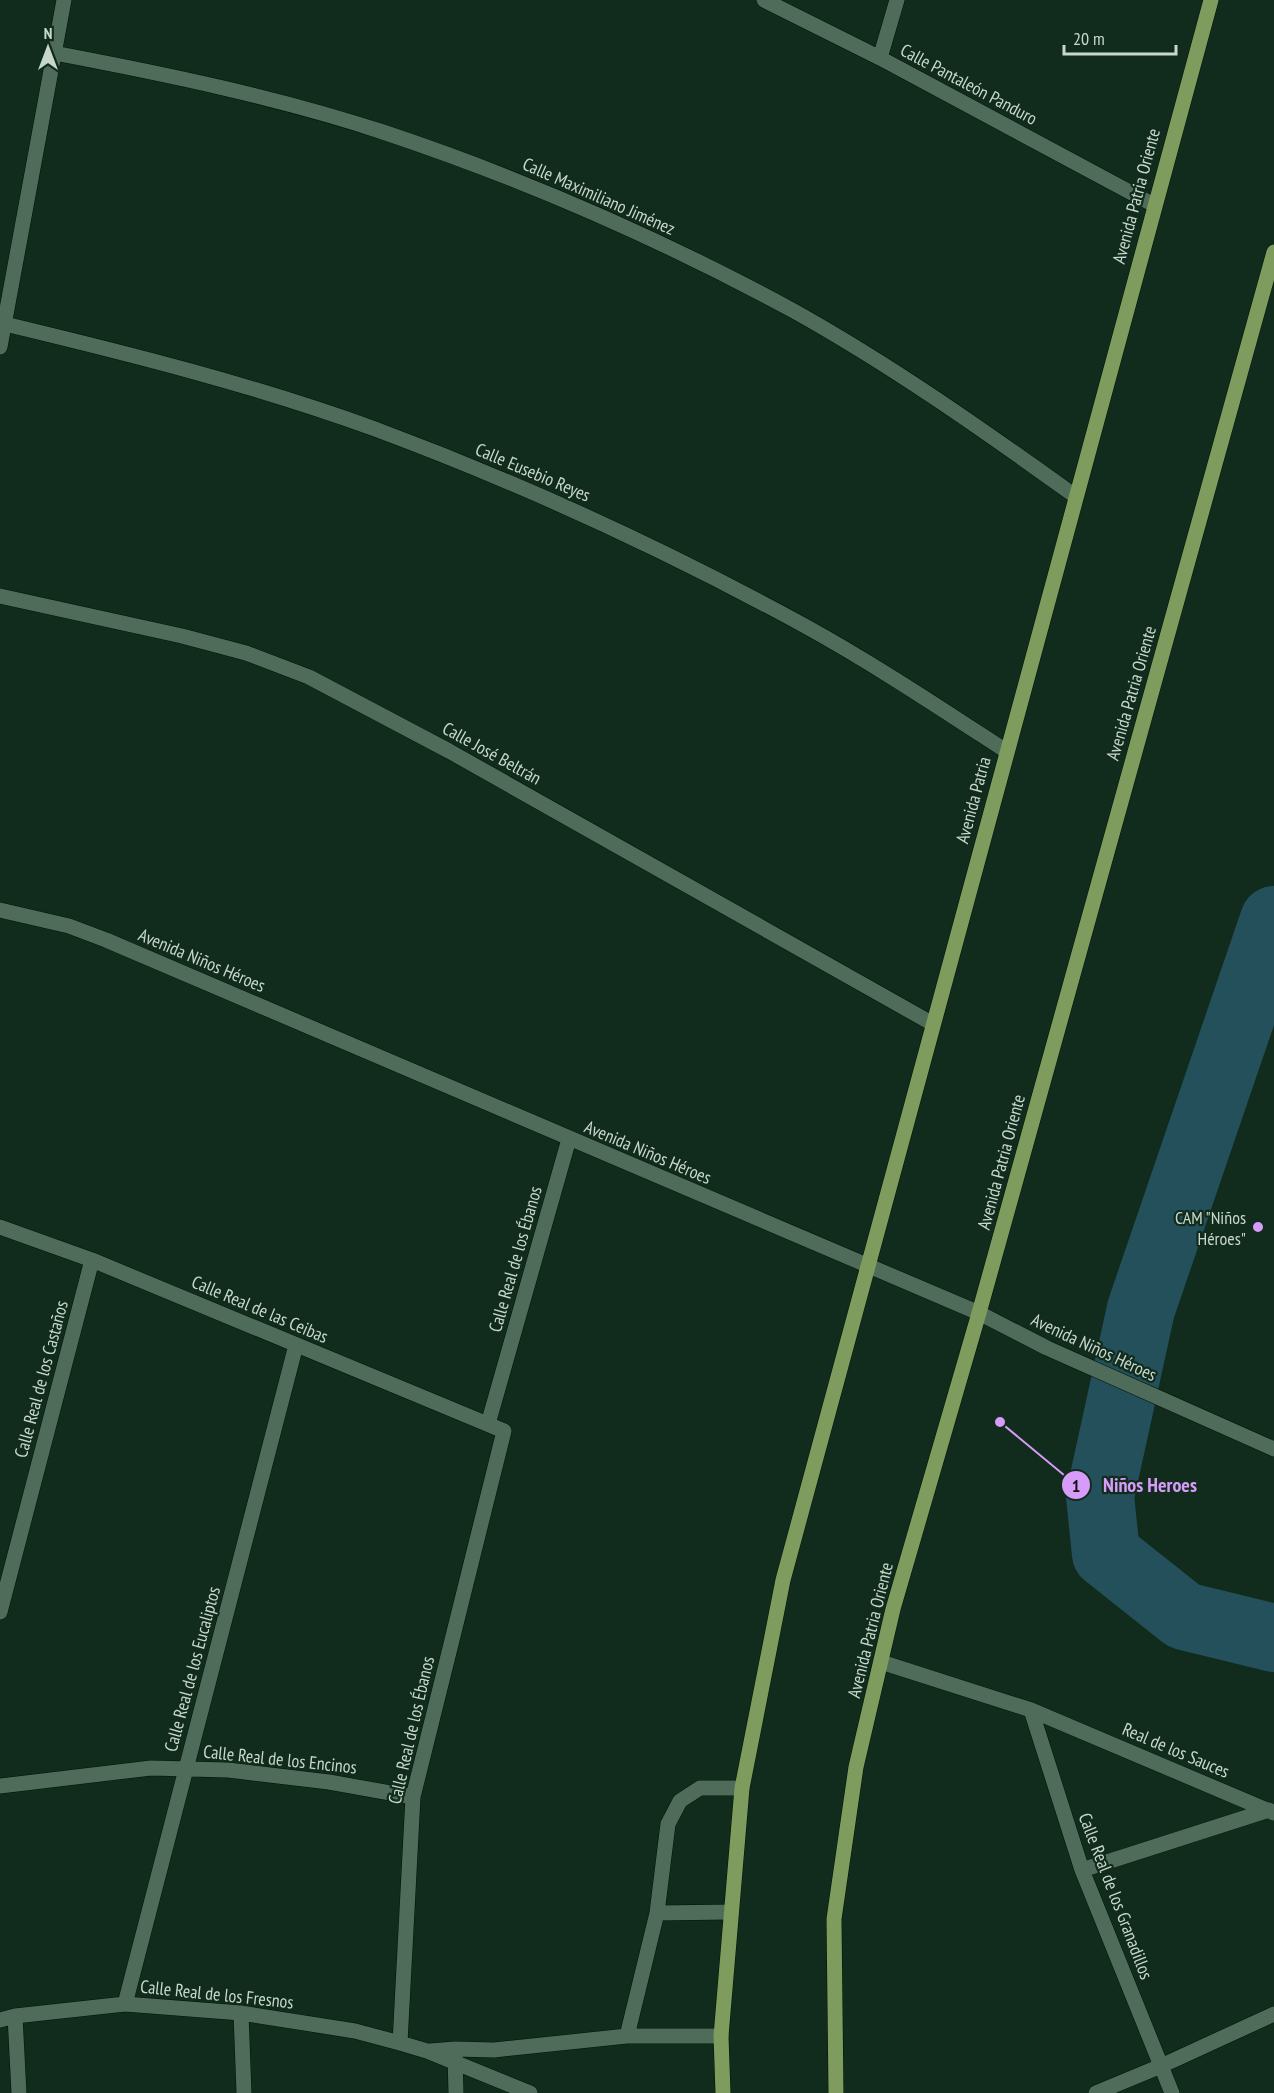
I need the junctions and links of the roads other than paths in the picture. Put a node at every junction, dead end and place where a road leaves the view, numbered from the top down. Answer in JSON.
{"nodes":[{"id":1,"x":64,"y":0,"type":"edge"},
{"id":2,"x":764,"y":0,"type":"edge"},
{"id":3,"x":897,"y":0,"type":"edge"},
{"id":4,"x":1211,"y":0,"type":"edge"},
{"id":5,"x":54,"y":53,"type":"junction"},
{"id":6,"x":880,"y":58,"type":"junction"},
{"id":7,"x":1154,"y":205,"type":"junction"},
{"id":8,"x":1274,"y":252,"type":"edge"},
{"id":9,"x":5,"y":324,"type":"junction"},
{"id":10,"x":0,"y":347,"type":"edge"},
{"id":11,"x":1075,"y":496,"type":"junction"},
{"id":12,"x":0,"y":596,"type":"edge"},
{"id":13,"x":1006,"y":751,"type":"junction"},
{"id":14,"x":0,"y":910,"type":"edge"},
{"id":15,"x":933,"y":1024,"type":"junction"},
{"id":16,"x":569,"y":1139,"type":"junction"},
{"id":17,"x":0,"y":1227,"type":"edge"},
{"id":18,"x":92,"y":1260,"type":"junction"},
{"id":19,"x":868,"y":1266,"type":"junction"},
{"id":20,"x":980,"y":1313,"type":"junction"},
{"id":21,"x":296,"y":1345,"type":"junction"},
{"id":22,"x":488,"y":1424,"type":"junction"},
{"id":23,"x":504,"y":1431,"type":"joint"},
{"id":24,"x":1274,"y":1449,"type":"edge"},
{"id":25,"x":0,"y":1612,"type":"edge"},
{"id":26,"x":881,"y":1662,"type":"junction"},
{"id":27,"x":1031,"y":1710,"type":"junction"},
{"id":28,"x":186,"y":1769,"type":"junction"},
{"id":29,"x":0,"y":1786,"type":"edge"},
{"id":30,"x":742,"y":1788,"type":"junction"},
{"id":31,"x":413,"y":1797,"type":"junction"},
{"id":32,"x":1271,"y":1811,"type":"edge"},
{"id":33,"x":1082,"y":1870,"type":"junction"},
{"id":34,"x":731,"y":1912,"type":"junction"},
{"id":35,"x":657,"y":1913,"type":"junction"},
{"id":36,"x":125,"y":2004,"type":"junction"},
{"id":37,"x":241,"y":2013,"type":"junction"},
{"id":38,"x":1274,"y":2014,"type":"edge"},
{"id":39,"x":7,"y":2018,"type":"edge"},
{"id":40,"x":627,"y":2036,"type":"junction"},
{"id":41,"x":721,"y":2036,"type":"junction"},
{"id":42,"x":400,"y":2043,"type":"junction"},
{"id":43,"x":455,"y":2055,"type":"junction"},
{"id":44,"x":1161,"y":2066,"type":"junction"},
{"id":45,"x":19,"y":2093,"type":"edge"},
{"id":46,"x":244,"y":2093,"type":"edge"},
{"id":47,"x":456,"y":2093,"type":"edge"},
{"id":48,"x":530,"y":2093,"type":"edge"},
{"id":49,"x":723,"y":2093,"type":"edge"},
{"id":50,"x":836,"y":2093,"type":"edge"},
{"id":51,"x":1096,"y":2093,"type":"edge"},
{"id":52,"x":1172,"y":2093,"type":"edge"}],
"edges":[{"from":1,"to":5,"type":"street"},
{"from":2,"to":6,"type":"street","name":"Calle Pantaleón Panduro"},
{"from":3,"to":6,"type":"street"},
{"from":4,"to":7,"type":"main road","name":"Avenida Patria Oriente"},
{"from":5,"to":9,"type":"street"},
{"from":5,"to":11,"type":"street","name":"Calle Maximiliano Jiménez"},
{"from":6,"to":7,"type":"street","name":"Calle Pantaleón Panduro"},
{"from":7,"to":11,"type":"main road","name":"Avenida Patria Oriente"},
{"from":8,"to":20,"type":"main road","name":"Avenida Patria Oriente"},
{"from":9,"to":10,"type":"street"},
{"from":9,"to":13,"type":"street","name":"Calle Eusebio Reyes"},
{"from":11,"to":13,"type":"main road","name":"Avenida Patria Oriente"},
{"from":12,"to":15,"type":"street","name":"Calle José Beltrán"},
{"from":13,"to":15,"type":"main road","name":"Avenida Patria"},
{"from":14,"to":16,"type":"street","name":"Avenida Niños Héroes"},
{"from":15,"to":19,"type":"main road"},
{"from":16,"to":19,"type":"street","name":"Avenida Niños Héroes"},
{"from":16,"to":22,"type":"street","name":"Calle Real de los Ébanos"},
{"from":17,"to":18,"type":"street","name":"Calle Real de las Ceibas"},
{"from":18,"to":21,"type":"street","name":"Calle Real de las Ceibas"},
{"from":18,"to":25,"type":"street","name":"Calle Real de los Castaños"},
{"from":19,"to":20,"type":"street","name":"Avenida Niños Héroes"},
{"from":19,"to":30,"type":"main road"},
{"from":20,"to":24,"type":"street","name":"Avenida Niños Héroes"},
{"from":20,"to":26,"type":"main road","name":"Avenida Patria Oriente"},
{"from":21,"to":22,"type":"street","name":"Calle Real de las Ceibas"},
{"from":21,"to":28,"type":"street","name":"Calle Real de los Eucaliptos"},
{"from":22,"to":23,"type":"street","name":"Calle Real de las Ceibas"},
{"from":23,"to":31,"type":"street","name":"Calle Real de los Ébanos"},
{"from":26,"to":27,"type":"street","name":"Real de los Sauces"},
{"from":26,"to":50,"type":"main road","name":"Avenida Patria Oriente"},
{"from":27,"to":32,"type":"street","name":"Real de los Sauces"},
{"from":27,"to":33,"type":"street","name":"Calle Real de los Granadillos"},
{"from":28,"to":29,"type":"street","name":"Calle Real de los Encinos"},
{"from":28,"to":31,"type":"street","name":"Calle Real de los Encinos"},
{"from":28,"to":36,"type":"street","name":"Calle Real de los Eucaliptos"},
{"from":30,"to":34,"type":"main road"},
{"from":30,"to":35,"type":"street"},
{"from":31,"to":42,"type":"street","name":"Calle Real de los Ébanos"},
{"from":32,"to":33,"type":"street","name":"Real de los Sauces"},
{"from":33,"to":44,"type":"street","name":"Calle Real de los Granadillos"},
{"from":34,"to":35,"type":"street"},
{"from":34,"to":41,"type":"main road"},
{"from":35,"to":40,"type":"street"},
{"from":36,"to":37,"type":"street","name":"Calle Real de los Fresnos"},
{"from":36,"to":39,"type":"street","name":"Calle Real de los Fresnos"},
{"from":37,"to":42,"type":"street","name":"Calle Real de los Fresnos"},
{"from":37,"to":46,"type":"street"},
{"from":38,"to":44,"type":"street"},
{"from":39,"to":45,"type":"street"},
{"from":40,"to":41,"type":"street","name":"Calle Real de los Fresnos"},
{"from":40,"to":43,"type":"street","name":"Calle Real de los Fresnos"},
{"from":41,"to":49,"type":"main road"},
{"from":42,"to":43,"type":"street","name":"Calle Real de los Fresnos"},
{"from":43,"to":47,"type":"street"},
{"from":43,"to":48,"type":"street","name":"Calle Real de los Fresnos"},
{"from":44,"to":51,"type":"street"},
{"from":44,"to":52,"type":"street","name":"Calle Real de los Granadillos"}]}
